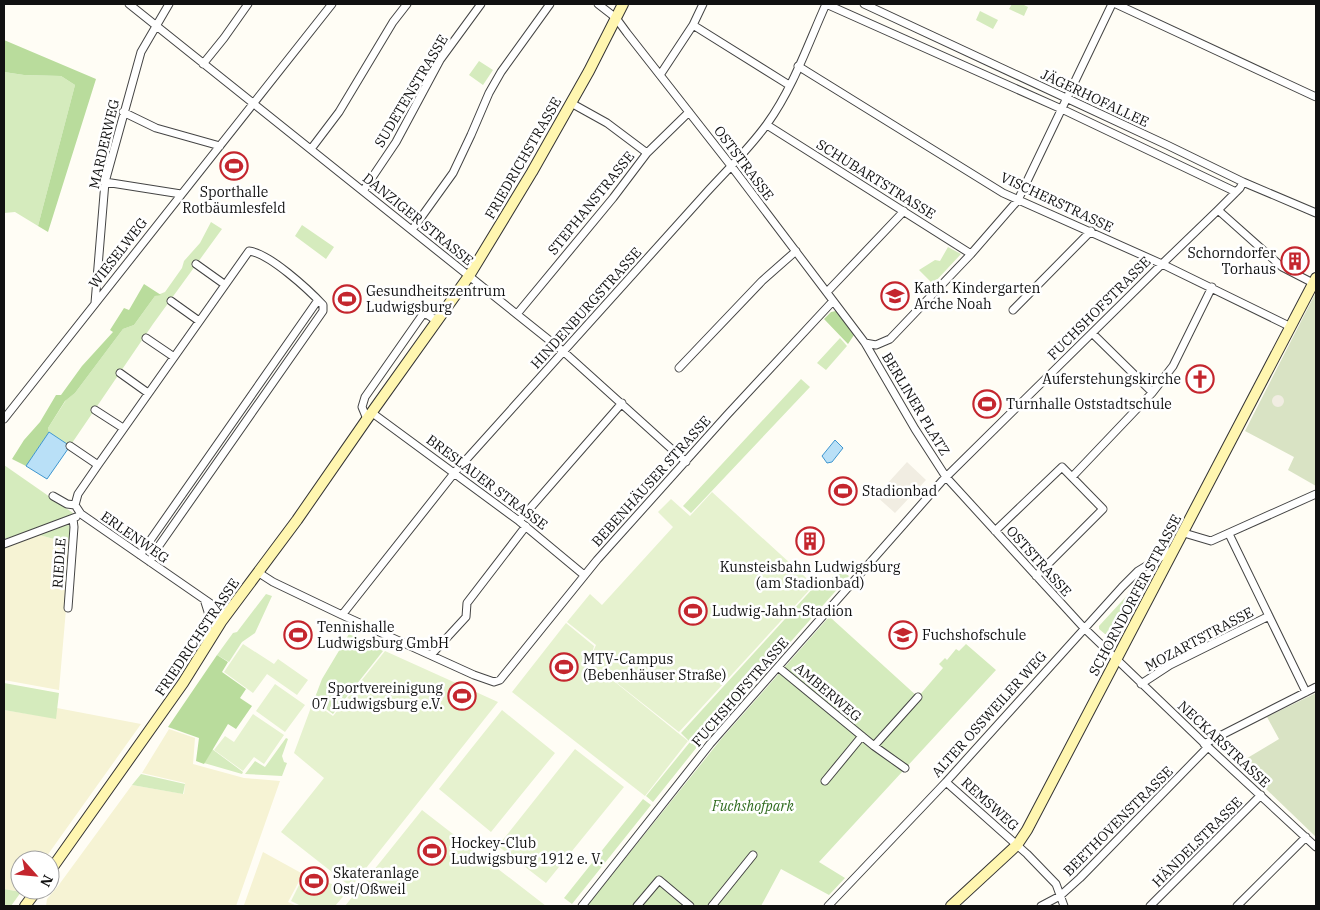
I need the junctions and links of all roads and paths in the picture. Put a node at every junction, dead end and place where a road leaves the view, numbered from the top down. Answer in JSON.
{"nodes":[{"id":1,"x":128,"y":4,"type":"edge"},
{"id":2,"x":169,"y":4,"type":"edge"},
{"id":3,"x":248,"y":4,"type":"edge"},
{"id":4,"x":332,"y":4,"type":"edge"},
{"id":5,"x":407,"y":4,"type":"edge"},
{"id":6,"x":481,"y":4,"type":"edge"},
{"id":7,"x":550,"y":4,"type":"edge"},
{"id":8,"x":598,"y":4,"type":"edge"},
{"id":9,"x":623,"y":4,"type":"edge"},
{"id":10,"x":703,"y":4,"type":"edge"},
{"id":11,"x":826,"y":4,"type":"edge"},
{"id":12,"x":864,"y":4,"type":"edge"},
{"id":13,"x":1112,"y":4,"type":"edge"},
{"id":14,"x":1116,"y":4,"type":"edge"},
{"id":15,"x":616,"y":18,"type":"junction"},
{"id":16,"x":694,"y":25,"type":"junction"},
{"id":17,"x":156,"y":27,"type":"junction"},
{"id":18,"x":203,"y":64,"type":"junction"},
{"id":19,"x":798,"y":66,"type":"junction"},
{"id":20,"x":660,"y":75,"type":"junction"},
{"id":21,"x":789,"y":85,"type":"junction"},
{"id":22,"x":1316,"y":97,"type":"edge"},
{"id":23,"x":1067,"y":98,"type":"junction"},
{"id":24,"x":571,"y":103,"type":"junction"},
{"id":25,"x":254,"y":104,"type":"junction"},
{"id":26,"x":1062,"y":109,"type":"junction"},
{"id":27,"x":123,"y":112,"type":"junction"},
{"id":28,"x":689,"y":112,"type":"junction"},
{"id":29,"x":767,"y":125,"type":"junction"},
{"id":30,"x":220,"y":146,"type":"junction"},
{"id":31,"x":311,"y":149,"type":"junction"},
{"id":32,"x":647,"y":153,"type":"junction"},
{"id":33,"x":732,"y":167,"type":"junction"},
{"id":34,"x":105,"y":182,"type":"junction"},
{"id":35,"x":1243,"y":182,"type":"junction"},
{"id":36,"x":363,"y":192,"type":"junction"},
{"id":37,"x":1236,"y":192,"type":"junction"},
{"id":38,"x":181,"y":194,"type":"junction"},
{"id":39,"x":1018,"y":200,"type":"junction"},
{"id":40,"x":1218,"y":210,"type":"junction"},
{"id":41,"x":904,"y":211,"type":"junction"},
{"id":42,"x":1316,"y":213,"type":"edge"},
{"id":43,"x":412,"y":230,"type":"junction"},
{"id":44,"x":1091,"y":232,"type":"junction"},
{"id":45,"x":796,"y":250,"type":"junction"},
{"id":46,"x":971,"y":254,"type":"junction"},
{"id":47,"x":196,"y":264,"type":"dead end"},
{"id":48,"x":1162,"y":264,"type":"junction"},
{"id":49,"x":469,"y":276,"type":"junction"},
{"id":50,"x":1315,"y":281,"type":"edge"},
{"id":51,"x":224,"y":284,"type":"junction"},
{"id":52,"x":1212,"y":287,"type":"junction"},
{"id":53,"x":827,"y":292,"type":"junction"},
{"id":54,"x":318,"y":300,"type":"junction"},
{"id":55,"x":171,"y":301,"type":"dead end"},
{"id":56,"x":833,"y":301,"type":"junction"},
{"id":57,"x":95,"y":303,"type":"junction"},
{"id":58,"x":1014,"y":310,"type":"dead end"},
{"id":59,"x":517,"y":314,"type":"junction"},
{"id":60,"x":199,"y":320,"type":"junction"},
{"id":61,"x":437,"y":321,"type":"junction"},
{"id":62,"x":1291,"y":327,"type":"junction"},
{"id":63,"x":1092,"y":333,"type":"junction"},
{"id":64,"x":146,"y":338,"type":"dead end"},
{"id":65,"x":865,"y":343,"type":"junction"},
{"id":66,"x":564,"y":352,"type":"junction"},
{"id":67,"x":174,"y":356,"type":"junction"},
{"id":68,"x":274,"y":363,"type":"junction"},
{"id":69,"x":679,"y":368,"type":"dead end"},
{"id":70,"x":282,"y":370,"type":"junction"},
{"id":71,"x":120,"y":373,"type":"dead end"},
{"id":72,"x":1152,"y":392,"type":"junction"},
{"id":73,"x":148,"y":393,"type":"junction"},
{"id":74,"x":622,"y":403,"type":"junction"},
{"id":75,"x":95,"y":410,"type":"dead end"},
{"id":76,"x":369,"y":416,"type":"junction"},
{"id":77,"x":4,"y":419,"type":"edge"},
{"id":78,"x":123,"y":428,"type":"junction"},
{"id":79,"x":70,"y":446,"type":"dead end"},
{"id":80,"x":686,"y":462,"type":"junction"},
{"id":81,"x":98,"y":465,"type":"junction"},
{"id":82,"x":202,"y":465,"type":"junction"},
{"id":83,"x":211,"y":471,"type":"junction"},
{"id":84,"x":455,"y":472,"type":"junction"},
{"id":85,"x":946,"y":477,"type":"junction"},
{"id":86,"x":1072,"y":477,"type":"junction"},
{"id":87,"x":1316,"y":494,"type":"edge"},
{"id":88,"x":53,"y":496,"type":"dead end"},
{"id":89,"x":75,"y":505,"type":"junction"},
{"id":90,"x":80,"y":514,"type":"junction"},
{"id":91,"x":73,"y":520,"type":"junction"},
{"id":92,"x":519,"y":521,"type":"junction"},
{"id":93,"x":526,"y":526,"type":"junction"},
{"id":94,"x":996,"y":531,"type":"junction"},
{"id":95,"x":1184,"y":533,"type":"junction"},
{"id":96,"x":1229,"y":534,"type":"junction"},
{"id":97,"x":4,"y":544,"type":"edge"},
{"id":98,"x":1176,"y":548,"type":"junction"},
{"id":99,"x":140,"y":555,"type":"junction"},
{"id":100,"x":150,"y":562,"type":"junction"},
{"id":101,"x":259,"y":573,"type":"junction"},
{"id":102,"x":584,"y":575,"type":"junction"},
{"id":103,"x":1036,"y":576,"type":"junction"},
{"id":104,"x":204,"y":599,"type":"junction"},
{"id":105,"x":68,"y":608,"type":"dead end"},
{"id":106,"x":227,"y":615,"type":"junction"},
{"id":107,"x":342,"y":615,"type":"junction"},
{"id":108,"x":1269,"y":616,"type":"junction"},
{"id":109,"x":1084,"y":628,"type":"junction"},
{"id":110,"x":207,"y":644,"type":"junction"},
{"id":111,"x":431,"y":655,"type":"junction"},
{"id":112,"x":1116,"y":659,"type":"junction"},
{"id":113,"x":778,"y":667,"type":"junction"},
{"id":114,"x":1141,"y":684,"type":"junction"},
{"id":115,"x":1316,"y":687,"type":"edge"},
{"id":116,"x":1306,"y":692,"type":"junction"},
{"id":117,"x":918,"y":697,"type":"dead end"},
{"id":118,"x":862,"y":736,"type":"junction"},
{"id":119,"x":1206,"y":745,"type":"junction"},
{"id":120,"x":874,"y":746,"type":"junction"},
{"id":121,"x":905,"y":768,"type":"dead end"},
{"id":122,"x":825,"y":781,"type":"dead end"},
{"id":123,"x":946,"y":782,"type":"junction"},
{"id":124,"x":1261,"y":795,"type":"junction"},
{"id":125,"x":1306,"y":837,"type":"junction"},
{"id":126,"x":1017,"y":845,"type":"junction"},
{"id":127,"x":1316,"y":847,"type":"edge"},
{"id":128,"x":753,"y":855,"type":"dead end"},
{"id":129,"x":60,"y":858,"type":"edge"},
{"id":130,"x":1060,"y":896,"type":"junction"},
{"id":131,"x":582,"y":906,"type":"edge"},
{"id":132,"x":638,"y":906,"type":"edge"},
{"id":133,"x":690,"y":906,"type":"edge"},
{"id":134,"x":712,"y":906,"type":"edge"},
{"id":135,"x":828,"y":906,"type":"edge"},
{"id":136,"x":951,"y":906,"type":"edge"},
{"id":137,"x":1041,"y":906,"type":"edge"},
{"id":138,"x":1064,"y":906,"type":"edge"},
{"id":139,"x":1150,"y":906,"type":"edge"},
{"id":140,"x":1237,"y":906,"type":"edge"}],
"edges":[{"from":1,"to":17,"type":"street","name":"DANZIGER STRASSE"},
{"from":2,"to":17,"type":"street","name":"MARDERWEG"},
{"from":3,"to":18,"type":"street"},
{"from":4,"to":25,"type":"street","name":"WIESELWEG"},
{"from":5,"to":31,"type":"street"},
{"from":6,"to":36,"type":"street","name":"SUDETENSTRASSE"},
{"from":7,"to":43,"type":"street"},
{"from":8,"to":15,"type":"street","name":"OSTSTRASSE"},
{"from":9,"to":15,"type":"main road","name":"FRIEDRICHSTRASSE"},
{"from":10,"to":16,"type":"street"},
{"from":11,"to":19,"type":"street","name":"HINDENBURGSTRASSE"},
{"from":11,"to":26,"type":"street","name":"JÄGERHOFALLEE"},
{"from":12,"to":23,"type":"street","name":"JÄGERHOFALLEE"},
{"from":13,"to":23,"type":"street"},
{"from":14,"to":22,"type":"street"},
{"from":15,"to":20,"type":"street","name":"OSTSTRASSE"},
{"from":15,"to":24,"type":"main road","name":"FRIEDRICHSTRASSE"},
{"from":16,"to":20,"type":"street"},
{"from":16,"to":21,"type":"street"},
{"from":17,"to":18,"type":"street","name":"DANZIGER STRASSE"},
{"from":17,"to":27,"type":"street","name":"MARDERWEG"},
{"from":18,"to":25,"type":"street","name":"DANZIGER STRASSE"},
{"from":19,"to":21,"type":"street","name":"HINDENBURGSTRASSE"},
{"from":19,"to":39,"type":"street","name":"VISCHERSTRASSE"},
{"from":20,"to":28,"type":"street","name":"OSTSTRASSE"},
{"from":21,"to":29,"type":"street","name":"HINDENBURGSTRASSE"},
{"from":23,"to":26,"type":"street"},
{"from":23,"to":35,"type":"street","name":"JÄGERHOFALLEE"},
{"from":24,"to":32,"type":"street"},
{"from":24,"to":49,"type":"main road","name":"FRIEDRICHSTRASSE"},
{"from":25,"to":30,"type":"street","name":"WIESELWEG"},
{"from":25,"to":31,"type":"street","name":"DANZIGER STRASSE"},
{"from":26,"to":37,"type":"street","name":"JÄGERHOFALLEE"},
{"from":26,"to":39,"type":"street"},
{"from":27,"to":30,"type":"street"},
{"from":27,"to":34,"type":"street","name":"MARDERWEG"},
{"from":28,"to":32,"type":"street","name":"STEPHANSTRASSE"},
{"from":28,"to":33,"type":"street","name":"OSTSTRASSE"},
{"from":29,"to":33,"type":"street","name":"HINDENBURGSTRASSE"},
{"from":29,"to":41,"type":"street","name":"SCHUBARTSTRASSE"},
{"from":30,"to":38,"type":"street","name":"WIESELWEG"},
{"from":31,"to":36,"type":"street","name":"DANZIGER STRASSE"},
{"from":32,"to":59,"type":"street","name":"STEPHANSTRASSE"},
{"from":33,"to":45,"type":"street","name":"OSTSTRASSE"},
{"from":33,"to":66,"type":"street","name":"HINDENBURGSTRASSE"},
{"from":34,"to":38,"type":"street"},
{"from":34,"to":57,"type":"street","name":"MARDERWEG"},
{"from":35,"to":37,"type":"street","name":"FUCHSHOFSTRASSE"},
{"from":35,"to":42,"type":"street","name":"JÄGERHOFALLEE"},
{"from":36,"to":43,"type":"street","name":"DANZIGER STRASSE"},
{"from":37,"to":40,"type":"street","name":"FUCHSHOFSTRASSE"},
{"from":38,"to":57,"type":"street","name":"WIESELWEG"},
{"from":39,"to":44,"type":"street","name":"VISCHERSTRASSE"},
{"from":39,"to":46,"type":"street"},
{"from":40,"to":48,"type":"street","name":"FUCHSHOFSTRASSE"},
{"from":40,"to":50,"type":"street"},
{"from":41,"to":46,"type":"street","name":"SCHUBARTSTRASSE"},
{"from":41,"to":53,"type":"street"},
{"from":43,"to":49,"type":"street","name":"DANZIGER STRASSE"},
{"from":44,"to":48,"type":"street","name":"VISCHERSTRASSE"},
{"from":44,"to":58,"type":"street"},
{"from":45,"to":53,"type":"street","name":"OSTSTRASSE"},
{"from":45,"to":69,"type":"street"},
{"from":46,"to":65,"type":"street"},
{"from":47,"to":51,"type":"street"},
{"from":48,"to":52,"type":"street","name":"VISCHERSTRASSE"},
{"from":48,"to":63,"type":"street","name":"FUCHSHOFSTRASSE"},
{"from":49,"to":59,"type":"street","name":"DANZIGER STRASSE"},
{"from":49,"to":61,"type":"main road","name":"FRIEDRICHSTRASSE"},
{"from":50,"to":62,"type":"main road","name":"SCHORNDORFER STRASSE"},
{"from":51,"to":54,"type":"street"},
{"from":51,"to":60,"type":"street"},
{"from":52,"to":62,"type":"street","name":"VISCHERSTRASSE"},
{"from":52,"to":72,"type":"street"},
{"from":53,"to":56,"type":"street","name":"OSTSTRASSE"},
{"from":54,"to":68,"type":"street"},
{"from":54,"to":70,"type":"street"},
{"from":55,"to":60,"type":"street"},
{"from":56,"to":65,"type":"street","name":"OSTSTRASSE"},
{"from":56,"to":80,"type":"street","name":"BEBENHÄUSER STRASSE"},
{"from":57,"to":77,"type":"street","name":"WIESELWEG"},
{"from":59,"to":66,"type":"street","name":"DANZIGER STRASSE"},
{"from":60,"to":67,"type":"street"},
{"from":61,"to":76,"type":"main road","name":"FRIEDRICHSTRASSE"},
{"from":61,"to":76,"type":"street"},
{"from":62,"to":95,"type":"main road","name":"SCHORNDORFER STRASSE"},
{"from":63,"to":72,"type":"street"},
{"from":63,"to":85,"type":"street","name":"FUCHSHOFSTRASSE"},
{"from":64,"to":67,"type":"street"},
{"from":65,"to":85,"type":"street","name":"BERLINER PLATZ"},
{"from":66,"to":74,"type":"street","name":"DANZIGER STRASSE"},
{"from":66,"to":84,"type":"street","name":"HINDENBURGSTRASSE"},
{"from":67,"to":73,"type":"street"},
{"from":68,"to":70,"type":"street"},
{"from":68,"to":82,"type":"street"},
{"from":70,"to":83,"type":"street"},
{"from":71,"to":73,"type":"street"},
{"from":72,"to":86,"type":"street"},
{"from":73,"to":78,"type":"street"},
{"from":74,"to":80,"type":"street","name":"DANZIGER STRASSE"},
{"from":74,"to":92,"type":"street"},
{"from":75,"to":78,"type":"street"},
{"from":76,"to":84,"type":"street","name":"BRESLAUER STRASSE"},
{"from":76,"to":101,"type":"main road","name":"FRIEDRICHSTRASSE"},
{"from":78,"to":81,"type":"street"},
{"from":79,"to":81,"type":"street"},
{"from":80,"to":102,"type":"street","name":"BEBENHÄUSER STRASSE"},
{"from":81,"to":89,"type":"street"},
{"from":82,"to":83,"type":"street"},
{"from":82,"to":99,"type":"street"},
{"from":83,"to":100,"type":"street"},
{"from":84,"to":92,"type":"street","name":"BRESLAUER STRASSE"},
{"from":84,"to":107,"type":"street","name":"HINDENBURGSTRASSE"},
{"from":85,"to":94,"type":"street","name":"OSTSTRASSE"},
{"from":85,"to":113,"type":"street","name":"FUCHSHOFSTRASSE"},
{"from":86,"to":94,"type":"street"},
{"from":86,"to":103,"type":"street"},
{"from":87,"to":96,"type":"street"},
{"from":88,"to":89,"type":"street"},
{"from":89,"to":90,"type":"street","name":"ERLENWEG"},
{"from":90,"to":91,"type":"street","name":"RIEDLE"},
{"from":90,"to":99,"type":"street","name":"ERLENWEG"},
{"from":91,"to":97,"type":"street","name":"RIEDLE"},
{"from":91,"to":105,"type":"street","name":"RIEDLE"},
{"from":92,"to":93,"type":"street","name":"BRESLAUER STRASSE"},
{"from":93,"to":102,"type":"street","name":"BRESLAUER STRASSE"},
{"from":93,"to":111,"type":"street"},
{"from":94,"to":103,"type":"street","name":"OSTSTRASSE"},
{"from":95,"to":96,"type":"street"},
{"from":95,"to":98,"type":"main road","name":"SCHORNDORFER STRASSE"},
{"from":96,"to":108,"type":"street"},
{"from":98,"to":109,"type":"street","name":"ALTER OSSWEILER WEG"},
{"from":98,"to":112,"type":"main road","name":"SCHORNDORFER STRASSE"},
{"from":99,"to":100,"type":"street","name":"ERLENWEG"},
{"from":100,"to":104,"type":"street","name":"ERLENWEG"},
{"from":101,"to":106,"type":"main road","name":"FRIEDRICHSTRASSE"},
{"from":101,"to":107,"type":"street"},
{"from":102,"to":111,"type":"street","name":"BEBENHÄUSER STRASSE"},
{"from":103,"to":109,"type":"street","name":"OSTSTRASSE"},
{"from":104,"to":106,"type":"street","name":"ERLENWEG"},
{"from":104,"to":110,"type":"street"},
{"from":106,"to":110,"type":"main road","name":"FRIEDRICHSTRASSE"},
{"from":107,"to":111,"type":"street"},
{"from":108,"to":114,"type":"street","name":"MOZARTSTRASSE"},
{"from":108,"to":116,"type":"street"},
{"from":109,"to":112,"type":"street","name":"OSTSTRASSE"},
{"from":109,"to":123,"type":"street","name":"ALTER OSSWEILER WEG"},
{"from":110,"to":129,"type":"main road","name":"FRIEDRICHSTRASSE"},
{"from":112,"to":114,"type":"street","name":"NECKARSTRASSE"},
{"from":112,"to":126,"type":"main road","name":"SCHORNDORFER STRASSE"},
{"from":113,"to":118,"type":"street","name":"AMBERWEG"},
{"from":113,"to":131,"type":"street","name":"FUCHSHOFSTRASSE"},
{"from":114,"to":119,"type":"street","name":"NECKARSTRASSE"},
{"from":115,"to":116,"type":"street","name":"BEETHOVENSTRASSE"},
{"from":116,"to":119,"type":"street","name":"BEETHOVENSTRASSE"},
{"from":117,"to":120,"type":"street"},
{"from":118,"to":120,"type":"street","name":"AMBERWEG"},
{"from":118,"to":122,"type":"street","name":"AMBERWEG"},
{"from":119,"to":124,"type":"street","name":"NECKARSTRASSE"},
{"from":119,"to":130,"type":"street","name":"BEETHOVENSTRASSE"},
{"from":120,"to":121,"type":"street","name":"AMBERWEG"},
{"from":123,"to":126,"type":"street","name":"REMSWEG"},
{"from":123,"to":135,"type":"street","name":"ALTER OSSWEILER WEG"},
{"from":124,"to":125,"type":"street","name":"NECKARSTRASSE"},
{"from":124,"to":139,"type":"street","name":"HÄNDELSTRASSE"},
{"from":125,"to":127,"type":"street","name":"NECKARSTRASSE"},
{"from":125,"to":140,"type":"street"},
{"from":126,"to":130,"type":"street","name":"REMSWEG"},
{"from":126,"to":136,"type":"main road","name":"SCHORNDORFER STRASSE"},
{"from":128,"to":134,"type":"street"},
{"from":130,"to":137,"type":"street","name":"BEETHOVENSTRASSE"},
{"from":130,"to":138,"type":"street","name":"REMSWEG"},
{"from":132,"to":133,"type":"street"}]}
